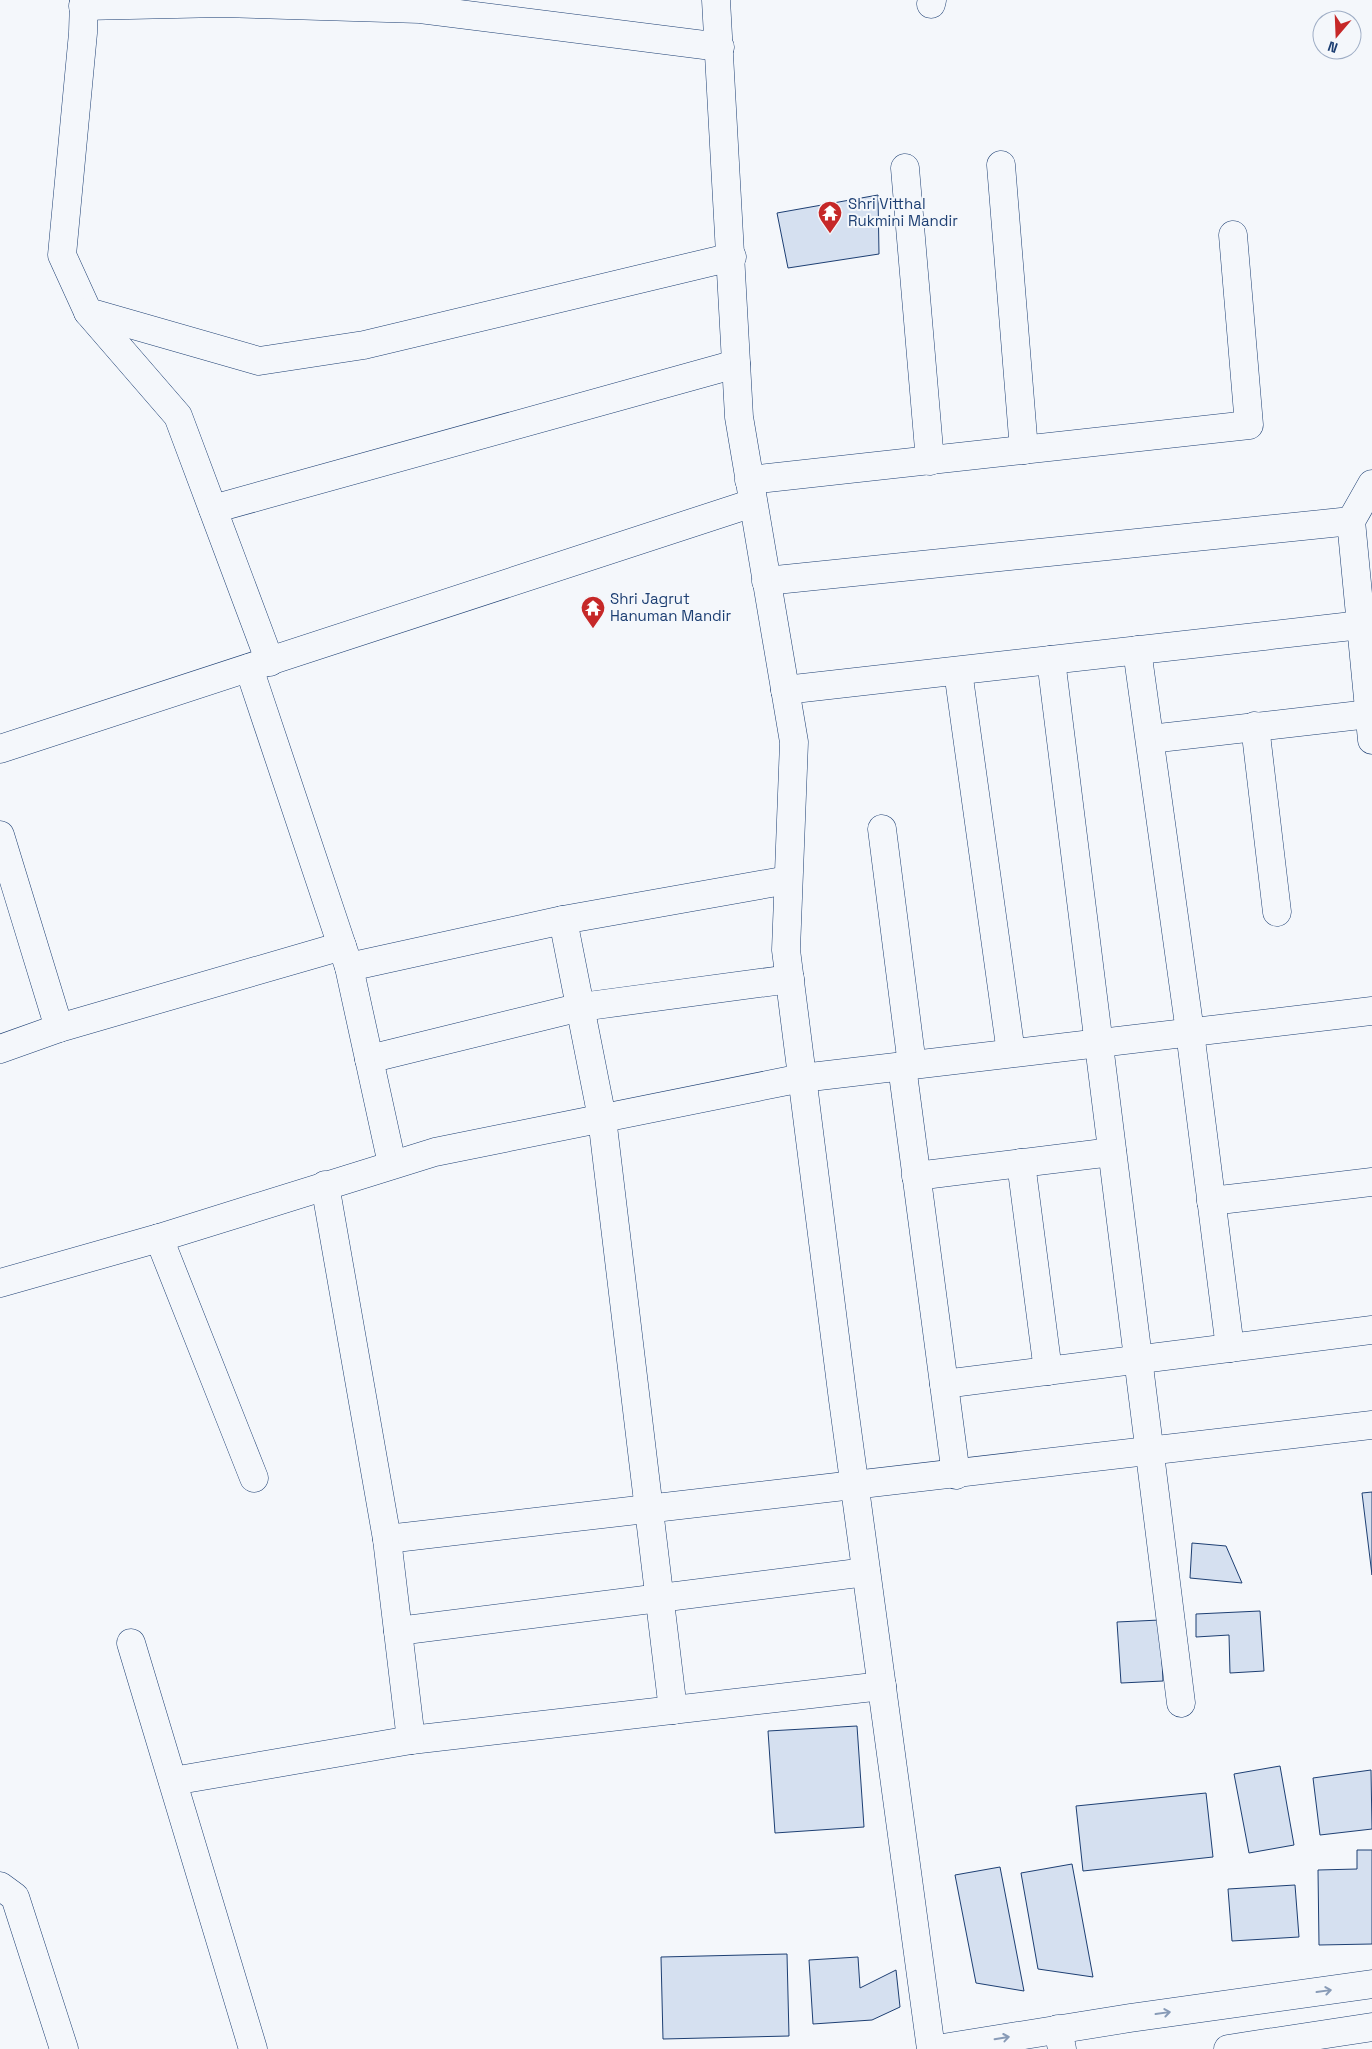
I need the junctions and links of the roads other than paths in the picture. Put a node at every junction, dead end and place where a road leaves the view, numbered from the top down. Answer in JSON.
{"nodes":[{"id":1,"x":716,"y":0,"type":"edge"},
{"id":2,"x":84,"y":3,"type":"edge"},
{"id":3,"x":337,"y":4,"type":"edge"},
{"id":4,"x":720,"y":46,"type":"junction"},
{"id":5,"x":1001,"y":165,"type":"dead end"},
{"id":6,"x":905,"y":168,"type":"dead end"},
{"id":7,"x":1233,"y":235,"type":"dead end"},
{"id":8,"x":732,"y":257,"type":"junction"},
{"id":9,"x":88,"y":312,"type":"junction"},
{"id":10,"x":736,"y":364,"type":"junction"},
{"id":11,"x":1024,"y":450,"type":"junction"},
{"id":12,"x":930,"y":461,"type":"junction"},
{"id":13,"x":1372,"y":484,"type":"edge"},
{"id":14,"x":751,"y":492,"type":"junction"},
{"id":15,"x":213,"y":509,"type":"junction"},
{"id":16,"x":1351,"y":521,"type":"junction"},
{"id":17,"x":766,"y":581,"type":"junction"},
{"id":18,"x":1361,"y":625,"type":"junction"},
{"id":19,"x":1138,"y":650,"type":"junction"},
{"id":20,"x":1051,"y":660,"type":"junction"},
{"id":21,"x":260,"y":665,"type":"junction"},
{"id":22,"x":958,"y":671,"type":"junction"},
{"id":23,"x":784,"y":690,"type":"junction"},
{"id":24,"x":1370,"y":714,"type":"junction"},
{"id":25,"x":1255,"y":726,"type":"junction"},
{"id":26,"x":1150,"y":739,"type":"junction"},
{"id":27,"x":1372,"y":740,"type":"edge"},
{"id":28,"x":0,"y":749,"type":"edge"},
{"id":29,"x":882,"y":829,"type":"dead end"},
{"id":30,"x":0,"y":836,"type":"edge"},
{"id":31,"x":788,"y":880,"type":"junction"},
{"id":32,"x":1277,"y":912,"type":"dead end"},
{"id":33,"x":564,"y":920,"type":"junction"},
{"id":34,"x":346,"y":956,"type":"junction"},
{"id":35,"x":790,"y":979,"type":"junction"},
{"id":36,"x":581,"y":1007,"type":"junction"},
{"id":37,"x":1372,"y":1011,"type":"edge"},
{"id":38,"x":59,"y":1028,"type":"junction"},
{"id":39,"x":1190,"y":1032,"type":"junction"},
{"id":40,"x":1098,"y":1043,"type":"junction"},
{"id":41,"x":0,"y":1049,"type":"edge"},
{"id":42,"x":1011,"y":1053,"type":"junction"},
{"id":43,"x":369,"y":1059,"type":"junction"},
{"id":44,"x":907,"y":1066,"type":"junction"},
{"id":45,"x":802,"y":1078,"type":"junction"},
{"id":46,"x":602,"y":1118,"type":"junction"},
{"id":47,"x":1112,"y":1152,"type":"junction"},
{"id":48,"x":1021,"y":1163,"type":"junction"},
{"id":49,"x":392,"y":1164,"type":"junction"},
{"id":50,"x":916,"y":1176,"type":"junction"},
{"id":51,"x":1372,"y":1182,"type":"edge"},
{"id":52,"x":325,"y":1185,"type":"junction"},
{"id":53,"x":1211,"y":1202,"type":"junction"},
{"id":54,"x":159,"y":1238,"type":"junction"},
{"id":55,"x":0,"y":1283,"type":"edge"},
{"id":56,"x":1372,"y":1330,"type":"edge"},
{"id":57,"x":1230,"y":1348,"type":"junction"},
{"id":58,"x":1138,"y":1360,"type":"junction"},
{"id":59,"x":1048,"y":1371,"type":"junction"},
{"id":60,"x":944,"y":1384,"type":"junction"},
{"id":61,"x":1372,"y":1425,"type":"edge"},
{"id":62,"x":1149,"y":1451,"type":"junction"},
{"id":63,"x":956,"y":1474,"type":"junction"},
{"id":64,"x":254,"y":1478,"type":"dead end"},
{"id":65,"x":855,"y":1486,"type":"junction"},
{"id":66,"x":649,"y":1509,"type":"junction"},
{"id":67,"x":387,"y":1539,"type":"junction"},
{"id":68,"x":866,"y":1572,"type":"junction"},
{"id":69,"x":660,"y":1598,"type":"junction"},
{"id":70,"x":398,"y":1632,"type":"junction"},
{"id":71,"x":131,"y":1643,"type":"dead end"},
{"id":72,"x":882,"y":1686,"type":"junction"},
{"id":73,"x":1181,"y":1703,"type":"dead end"},
{"id":74,"x":673,"y":1710,"type":"junction"},
{"id":75,"x":411,"y":1740,"type":"junction"},
{"id":76,"x":173,"y":1781,"type":"junction"},
{"id":77,"x":0,"y":1886,"type":"edge"},
{"id":78,"x":1372,"y":1984,"type":"edge"},
{"id":79,"x":1372,"y":2027,"type":"edge"},
{"id":80,"x":1060,"y":2039,"type":"edge"},
{"id":81,"x":64,"y":2049,"type":"edge"},
{"id":82,"x":253,"y":2049,"type":"edge"},
{"id":83,"x":932,"y":2049,"type":"edge"},
{"id":84,"x":937,"y":2049,"type":"edge"},
{"id":85,"x":1228,"y":2049,"type":"edge"}],
"edges":[{"from":1,"to":4,"type":"street"},
{"from":2,"to":3,"type":"street"},
{"from":2,"to":9,"type":"street"},
{"from":3,"to":4,"type":"street"},
{"from":4,"to":8,"type":"street"},
{"from":5,"to":11,"type":"street"},
{"from":6,"to":12,"type":"street"},
{"from":7,"to":11,"type":"street"},
{"from":8,"to":9,"type":"street"},
{"from":8,"to":10,"type":"street"},
{"from":9,"to":15,"type":"street"},
{"from":10,"to":14,"type":"street"},
{"from":10,"to":15,"type":"street"},
{"from":11,"to":12,"type":"street"},
{"from":12,"to":14,"type":"street"},
{"from":13,"to":16,"type":"street"},
{"from":14,"to":17,"type":"street"},
{"from":14,"to":21,"type":"street"},
{"from":15,"to":21,"type":"street"},
{"from":16,"to":17,"type":"street"},
{"from":16,"to":18,"type":"street"},
{"from":17,"to":23,"type":"street"},
{"from":18,"to":19,"type":"street"},
{"from":18,"to":24,"type":"street"},
{"from":19,"to":20,"type":"street"},
{"from":19,"to":26,"type":"street"},
{"from":20,"to":22,"type":"street"},
{"from":20,"to":40,"type":"street"},
{"from":21,"to":28,"type":"street"},
{"from":21,"to":34,"type":"street"},
{"from":22,"to":23,"type":"street"},
{"from":22,"to":42,"type":"street"},
{"from":23,"to":31,"type":"street"},
{"from":24,"to":25,"type":"street"},
{"from":24,"to":27,"type":"street"},
{"from":25,"to":26,"type":"street"},
{"from":25,"to":32,"type":"street"},
{"from":26,"to":39,"type":"street"},
{"from":29,"to":44,"type":"street"},
{"from":30,"to":38,"type":"street"},
{"from":31,"to":33,"type":"street"},
{"from":31,"to":35,"type":"street"},
{"from":33,"to":34,"type":"street"},
{"from":33,"to":36,"type":"street"},
{"from":34,"to":38,"type":"street"},
{"from":34,"to":43,"type":"street"},
{"from":35,"to":36,"type":"street"},
{"from":35,"to":45,"type":"street"},
{"from":36,"to":43,"type":"street"},
{"from":36,"to":46,"type":"street"},
{"from":37,"to":39,"type":"street"},
{"from":38,"to":41,"type":"street"},
{"from":39,"to":40,"type":"street"},
{"from":39,"to":53,"type":"street"},
{"from":40,"to":42,"type":"street"},
{"from":40,"to":47,"type":"street"},
{"from":42,"to":44,"type":"street"},
{"from":43,"to":49,"type":"street"},
{"from":44,"to":45,"type":"street"},
{"from":44,"to":50,"type":"street"},
{"from":45,"to":46,"type":"street"},
{"from":45,"to":65,"type":"street"},
{"from":46,"to":49,"type":"street"},
{"from":46,"to":66,"type":"street"},
{"from":47,"to":48,"type":"street"},
{"from":47,"to":58,"type":"street"},
{"from":48,"to":50,"type":"street"},
{"from":48,"to":59,"type":"street"},
{"from":49,"to":52,"type":"street"},
{"from":50,"to":60,"type":"street"},
{"from":51,"to":53,"type":"street"},
{"from":52,"to":54,"type":"street"},
{"from":52,"to":67,"type":"street"},
{"from":53,"to":57,"type":"street"},
{"from":54,"to":55,"type":"street"},
{"from":54,"to":64,"type":"street"},
{"from":56,"to":57,"type":"street"},
{"from":57,"to":58,"type":"street"},
{"from":58,"to":59,"type":"street"},
{"from":58,"to":62,"type":"street"},
{"from":59,"to":60,"type":"street"},
{"from":60,"to":63,"type":"street"},
{"from":61,"to":62,"type":"street"},
{"from":62,"to":63,"type":"street"},
{"from":62,"to":73,"type":"street"},
{"from":63,"to":65,"type":"street"},
{"from":65,"to":66,"type":"street"},
{"from":65,"to":68,"type":"street"},
{"from":66,"to":67,"type":"street"},
{"from":66,"to":69,"type":"street"},
{"from":67,"to":70,"type":"street"},
{"from":68,"to":69,"type":"street"},
{"from":68,"to":72,"type":"street"},
{"from":69,"to":70,"type":"street"},
{"from":69,"to":74,"type":"street"},
{"from":70,"to":75,"type":"street"},
{"from":71,"to":76,"type":"street"},
{"from":72,"to":74,"type":"street"},
{"from":72,"to":83,"type":"street"},
{"from":74,"to":75,"type":"street"},
{"from":75,"to":76,"type":"street"},
{"from":76,"to":82,"type":"street"},
{"from":77,"to":81,"type":"street"},
{"from":80,"to":78,"type":"street","one_way":true},
{"from":79,"to":85,"type":"street"},
{"from":84,"to":80,"type":"street","one_way":true}]}
